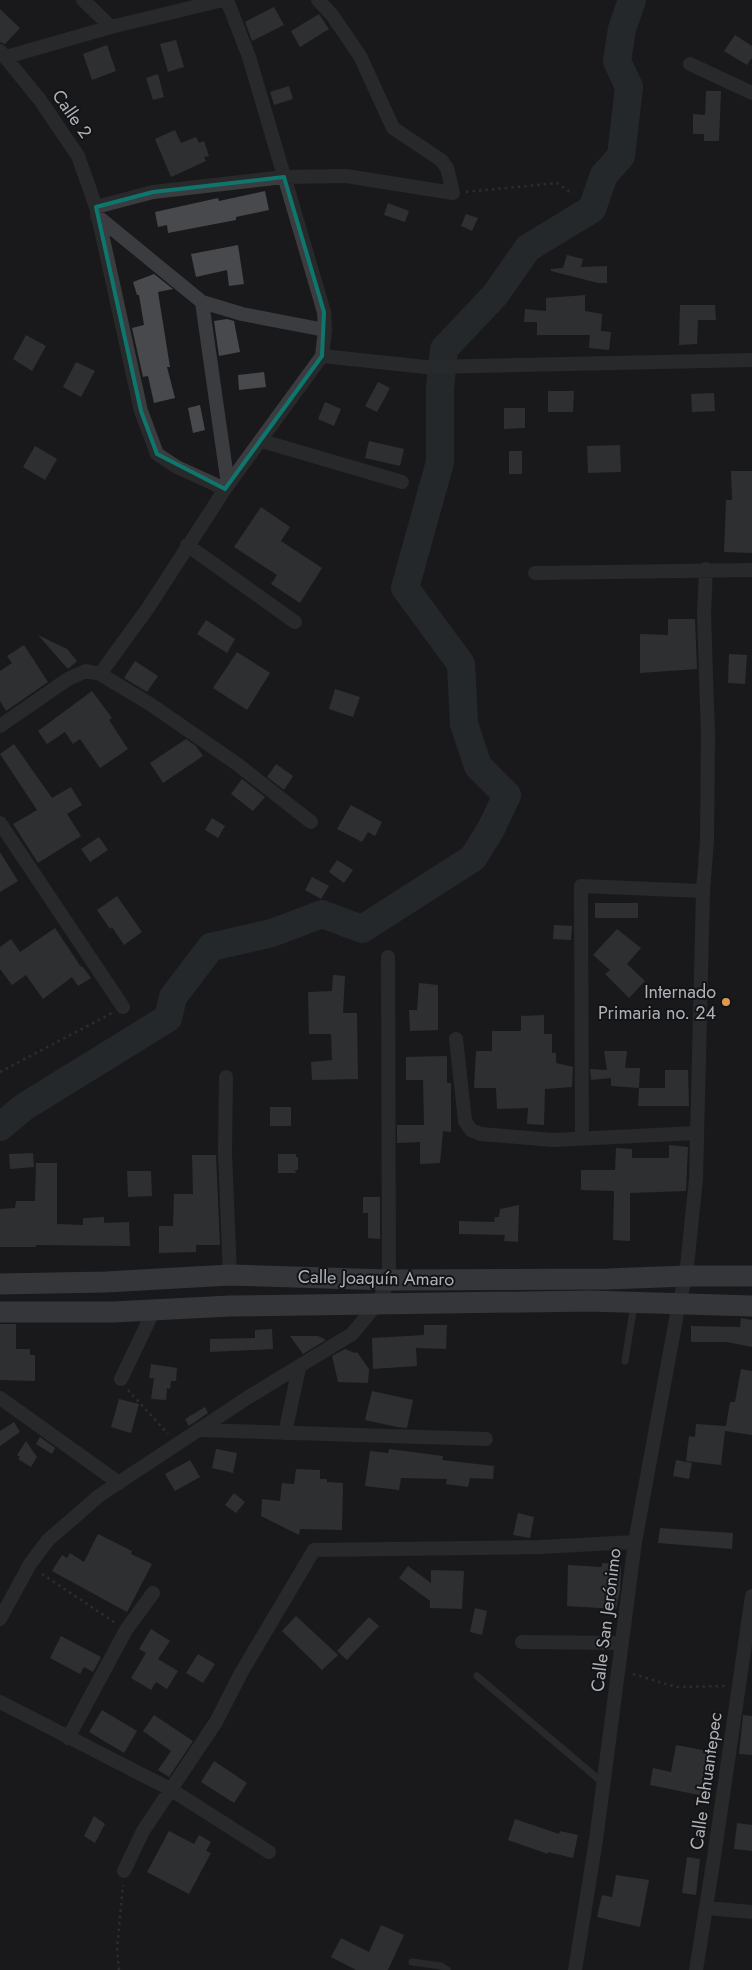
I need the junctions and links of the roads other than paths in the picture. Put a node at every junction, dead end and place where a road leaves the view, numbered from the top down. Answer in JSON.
{"nodes":[{"id":1,"x":83,"y":0,"type":"edge"},
{"id":2,"x":223,"y":0,"type":"edge"},
{"id":3,"x":227,"y":0,"type":"edge"},
{"id":4,"x":318,"y":0,"type":"edge"},
{"id":5,"x":111,"y":27,"type":"junction"},
{"id":6,"x":3,"y":54,"type":"edge"},
{"id":7,"x":690,"y":64,"type":"dead end"},
{"id":8,"x":752,"y":93,"type":"edge"},
{"id":9,"x":284,"y":177,"type":"junction"},
{"id":10,"x":96,"y":212,"type":"junction"},
{"id":11,"x":202,"y":302,"type":"junction"},
{"id":12,"x":325,"y":330,"type":"junction"},
{"id":13,"x":322,"y":356,"type":"junction"},
{"id":14,"x":752,"y":360,"type":"edge"},
{"id":15,"x":262,"y":441,"type":"junction"},
{"id":16,"x":402,"y":482,"type":"dead end"},
{"id":17,"x":227,"y":487,"type":"junction"},
{"id":18,"x":188,"y":545,"type":"junction"},
{"id":19,"x":706,"y":569,"type":"junction"},
{"id":20,"x":752,"y":570,"type":"edge"},
{"id":21,"x":535,"y":574,"type":"dead end"},
{"id":22,"x":295,"y":622,"type":"dead end"},
{"id":23,"x":100,"y":674,"type":"junction"},
{"id":24,"x":0,"y":726,"type":"edge"},
{"id":25,"x":311,"y":822,"type":"dead end"},
{"id":26,"x":0,"y":823,"type":"edge"},
{"id":27,"x":703,"y":891,"type":"junction"},
{"id":28,"x":388,"y":957,"type":"dead end"},
{"id":29,"x":123,"y":1007,"type":"road end"},
{"id":30,"x":456,"y":1039,"type":"dead end"},
{"id":31,"x":226,"y":1077,"type":"dead end"},
{"id":32,"x":697,"y":1133,"type":"junction"},
{"id":33,"x":582,"y":1138,"type":"junction"},
{"id":34,"x":230,"y":1275,"type":"junction"},
{"id":35,"x":686,"y":1276,"type":"junction"},
{"id":36,"x":752,"y":1276,"type":"edge"},
{"id":37,"x":389,"y":1280,"type":"junction"},
{"id":38,"x":0,"y":1284,"type":"edge"},
{"id":39,"x":634,"y":1302,"type":"junction"},
{"id":40,"x":679,"y":1303,"type":"junction"},
{"id":41,"x":377,"y":1304,"type":"junction"},
{"id":42,"x":752,"y":1306,"type":"edge"},
{"id":43,"x":154,"y":1310,"type":"junction"},
{"id":44,"x":0,"y":1312,"type":"edge"},
{"id":45,"x":625,"y":1361,"type":"dead end"},
{"id":46,"x":299,"y":1368,"type":"junction"},
{"id":47,"x":121,"y":1379,"type":"road end"},
{"id":48,"x":0,"y":1398,"type":"edge"},
{"id":49,"x":198,"y":1430,"type":"junction"},
{"id":50,"x":285,"y":1433,"type":"junction"},
{"id":51,"x":486,"y":1439,"type":"dead end"},
{"id":52,"x":119,"y":1483,"type":"junction"},
{"id":53,"x":635,"y":1542,"type":"junction"},
{"id":54,"x":153,"y":1593,"type":"dead end"},
{"id":55,"x":752,"y":1596,"type":"edge"},
{"id":56,"x":0,"y":1619,"type":"edge"},
{"id":57,"x":749,"y":1638,"type":"edge"},
{"id":58,"x":522,"y":1642,"type":"dead end"},
{"id":59,"x":622,"y":1644,"type":"junction"},
{"id":60,"x":478,"y":1676,"type":"dead end"},
{"id":61,"x":0,"y":1702,"type":"edge"},
{"id":62,"x":68,"y":1738,"type":"junction"},
{"id":63,"x":604,"y":1783,"type":"junction"},
{"id":64,"x":170,"y":1789,"type":"junction"},
{"id":65,"x":269,"y":1852,"type":"dead end"},
{"id":66,"x":124,"y":1871,"type":"road end"},
{"id":67,"x":707,"y":1908,"type":"junction"},
{"id":68,"x":752,"y":1912,"type":"edge"},
{"id":69,"x":412,"y":1962,"type":"dead end"},
{"id":70,"x":447,"y":1970,"type":"edge"},
{"id":71,"x":575,"y":1970,"type":"edge"},
{"id":72,"x":696,"y":1970,"type":"edge"}],
"edges":[{"from":1,"to":5,"type":"street"},
{"from":2,"to":5,"type":"street"},
{"from":3,"to":9,"type":"street"},
{"from":4,"to":9,"type":"street"},
{"from":5,"to":6,"type":"street"},
{"from":6,"to":10,"type":"street","name":"Calle 2"},
{"from":7,"to":8,"type":"street"},
{"from":9,"to":10,"type":"street"},
{"from":9,"to":12,"type":"street"},
{"from":10,"to":11,"type":"street"},
{"from":10,"to":17,"type":"street","name":"Calle 2"},
{"from":11,"to":12,"type":"street"},
{"from":11,"to":17,"type":"street"},
{"from":12,"to":13,"type":"street"},
{"from":13,"to":14,"type":"street"},
{"from":13,"to":15,"type":"street"},
{"from":15,"to":16,"type":"street"},
{"from":15,"to":17,"type":"street"},
{"from":17,"to":18,"type":"street"},
{"from":18,"to":22,"type":"street"},
{"from":18,"to":23,"type":"street"},
{"from":19,"to":20,"type":"street"},
{"from":19,"to":21,"type":"street"},
{"from":19,"to":27,"type":"street","name":"Calle San Jerónimo"},
{"from":23,"to":24,"type":"street"},
{"from":23,"to":25,"type":"street"},
{"from":26,"to":29,"type":"street"},
{"from":27,"to":32,"type":"street","name":"Calle San Jerónimo"},
{"from":27,"to":33,"type":"street"},
{"from":28,"to":37,"type":"street"},
{"from":30,"to":33,"type":"street"},
{"from":31,"to":34,"type":"street"},
{"from":32,"to":33,"type":"street"},
{"from":32,"to":35,"type":"street","name":"Calle San Jerónimo"},
{"from":34,"to":37,"type":"main road","name":"Calle Joaquín Amaro"},
{"from":34,"to":38,"type":"main road","name":"Calle Joaquín Amaro"},
{"from":35,"to":36,"type":"main road","name":"Calle Joaquín Amaro"},
{"from":35,"to":37,"type":"main road","name":"Calle Joaquín Amaro"},
{"from":35,"to":40,"type":"street","name":"Calle San Jerónimo"},
{"from":37,"to":41,"type":"street"},
{"from":39,"to":40,"type":"main road","name":"Calle Joaquín Amaro"},
{"from":39,"to":41,"type":"main road","name":"Calle Joaquín Amaro"},
{"from":39,"to":45,"type":"lane"},
{"from":40,"to":42,"type":"main road","name":"Calle Joaquín Amaro"},
{"from":40,"to":53,"type":"street","name":"Calle San Jerónimo"},
{"from":41,"to":43,"type":"main road","name":"Calle Joaquín Amaro"},
{"from":41,"to":46,"type":"street"},
{"from":43,"to":44,"type":"main road","name":"Calle Joaquín Amaro"},
{"from":43,"to":47,"type":"street"},
{"from":46,"to":49,"type":"street"},
{"from":46,"to":50,"type":"street"},
{"from":48,"to":52,"type":"street"},
{"from":49,"to":50,"type":"street"},
{"from":49,"to":52,"type":"street"},
{"from":50,"to":51,"type":"street"},
{"from":52,"to":56,"type":"street"},
{"from":53,"to":59,"type":"street","name":"Calle San Jerónimo"},
{"from":53,"to":64,"type":"street"},
{"from":54,"to":62,"type":"street"},
{"from":55,"to":57,"type":"street","name":"Calle Tehuantepec"},
{"from":57,"to":67,"type":"street","name":"Calle Tehuantepec"},
{"from":58,"to":59,"type":"street"},
{"from":59,"to":63,"type":"street","name":"Calle San Jerónimo"},
{"from":60,"to":63,"type":"lane"},
{"from":61,"to":62,"type":"street"},
{"from":62,"to":64,"type":"street"},
{"from":63,"to":71,"type":"street","name":"Calle San Jerónimo"},
{"from":64,"to":65,"type":"street"},
{"from":64,"to":66,"type":"street"},
{"from":67,"to":68,"type":"street"},
{"from":67,"to":72,"type":"street","name":"Calle Tehuantepec"},
{"from":69,"to":70,"type":"lane"}]}
